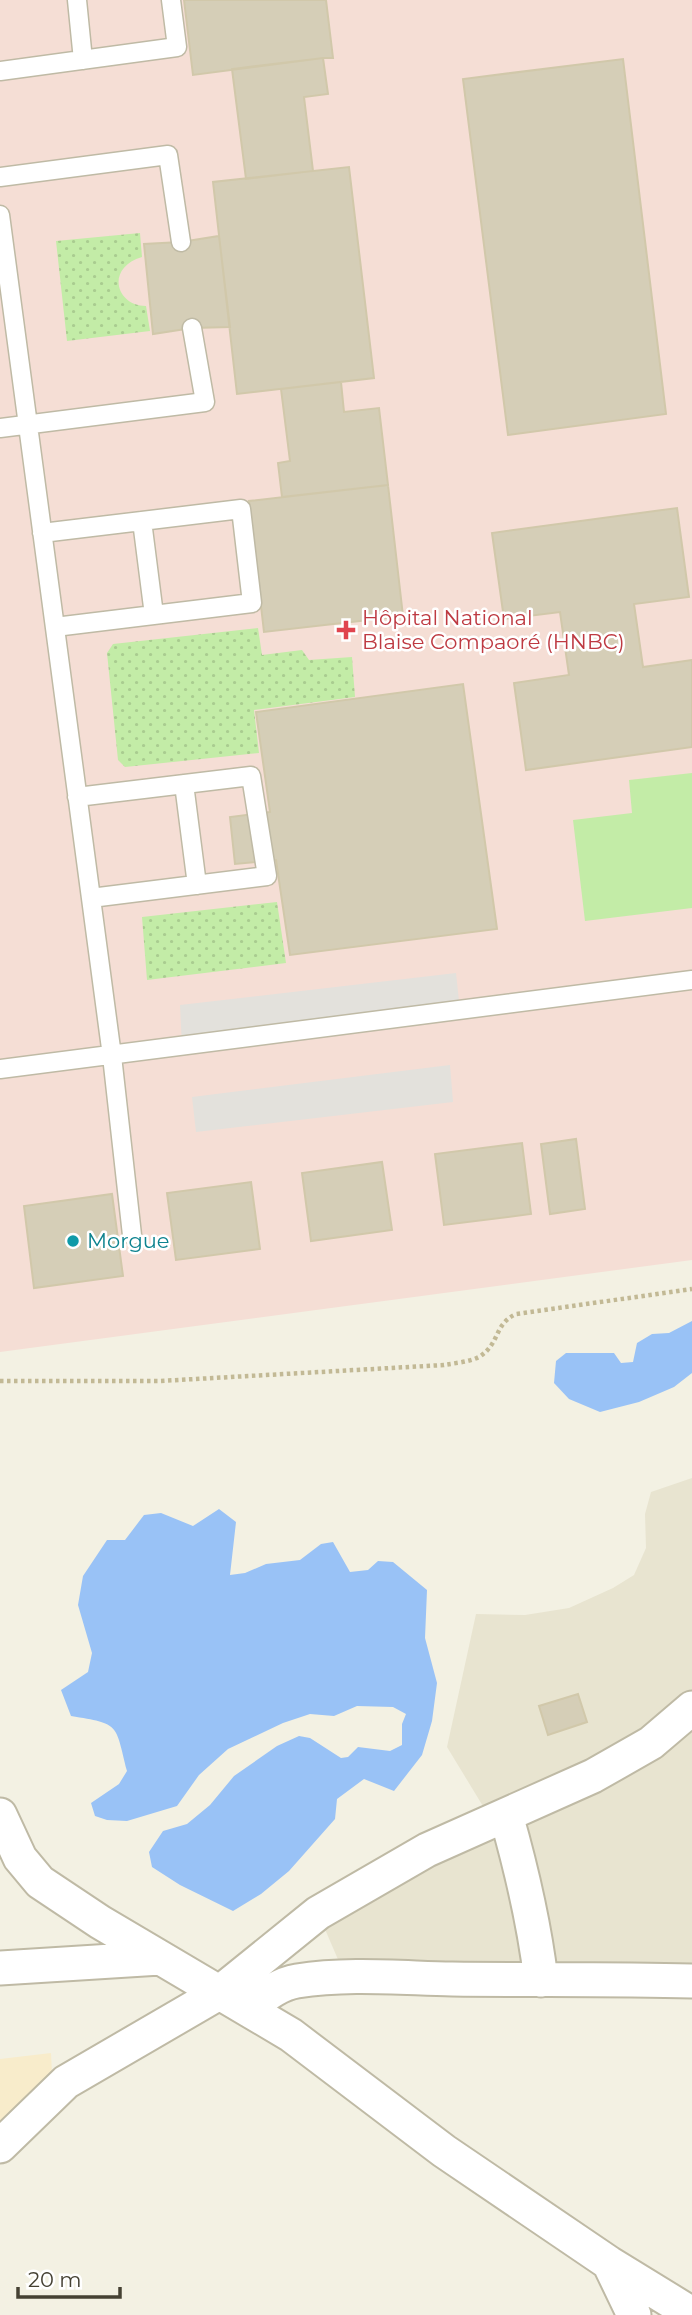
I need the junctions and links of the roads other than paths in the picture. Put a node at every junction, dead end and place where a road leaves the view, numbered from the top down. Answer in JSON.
{"nodes":[{"id":1,"x":77,"y":0,"type":"edge"},
{"id":2,"x":171,"y":0,"type":"edge"},
{"id":3,"x":83,"y":60,"type":"junction"},
{"id":4,"x":0,"y":71,"type":"edge"},
{"id":5,"x":0,"y":177,"type":"edge"},
{"id":6,"x":0,"y":215,"type":"edge"},
{"id":7,"x":181,"y":242,"type":"dead end"},
{"id":8,"x":192,"y":328,"type":"dead end"},
{"id":9,"x":28,"y":425,"type":"junction"},
{"id":10,"x":0,"y":428,"type":"edge"},
{"id":11,"x":142,"y":521,"type":"junction"},
{"id":12,"x":42,"y":533,"type":"junction"},
{"id":13,"x":154,"y":615,"type":"junction"},
{"id":14,"x":55,"y":627,"type":"junction"},
{"id":15,"x":184,"y":785,"type":"junction"},
{"id":16,"x":77,"y":797,"type":"junction"},
{"id":17,"x":197,"y":885,"type":"junction"},
{"id":18,"x":91,"y":898,"type":"junction"},
{"id":19,"x":692,"y":980,"type":"edge"},
{"id":20,"x":112,"y":1056,"type":"junction"},
{"id":21,"x":0,"y":1069,"type":"edge"},
{"id":22,"x":132,"y":1235,"type":"dead end"},
{"id":23,"x":692,"y":1708,"type":"edge"},
{"id":24,"x":0,"y":1815,"type":"edge"},
{"id":25,"x":506,"y":1815,"type":"junction"},
{"id":26,"x":160,"y":1958,"type":"junction"},
{"id":27,"x":0,"y":1968,"type":"edge"},
{"id":28,"x":541,"y":1980,"type":"junction"},
{"id":29,"x":692,"y":1981,"type":"edge"},
{"id":30,"x":233,"y":2001,"type":"junction"},
{"id":31,"x":0,"y":2146,"type":"edge"},
{"id":32,"x":609,"y":2263,"type":"junction"},
{"id":33,"x":692,"y":2314,"type":"edge"},
{"id":34,"x":634,"y":2315,"type":"edge"}],
"edges":[{"from":1,"to":3,"type":"lane"},
{"from":2,"to":3,"type":"lane"},
{"from":3,"to":4,"type":"lane"},
{"from":5,"to":7,"type":"lane"},
{"from":6,"to":9,"type":"lane"},
{"from":8,"to":9,"type":"lane"},
{"from":9,"to":10,"type":"lane"},
{"from":9,"to":12,"type":"lane"},
{"from":11,"to":12,"type":"lane"},
{"from":11,"to":13,"type":"lane"},
{"from":11,"to":13,"type":"lane"},
{"from":12,"to":14,"type":"lane"},
{"from":13,"to":14,"type":"lane"},
{"from":14,"to":16,"type":"lane"},
{"from":15,"to":16,"type":"lane"},
{"from":15,"to":17,"type":"lane"},
{"from":15,"to":17,"type":"lane"},
{"from":16,"to":18,"type":"lane"},
{"from":17,"to":18,"type":"lane"},
{"from":18,"to":20,"type":"lane"},
{"from":19,"to":20,"type":"lane"},
{"from":20,"to":21,"type":"lane"},
{"from":20,"to":22,"type":"lane"},
{"from":23,"to":25,"type":"street"},
{"from":24,"to":26,"type":"street"},
{"from":25,"to":28,"type":"street"},
{"from":25,"to":30,"type":"street"},
{"from":26,"to":27,"type":"street"},
{"from":26,"to":30,"type":"street"},
{"from":28,"to":29,"type":"street"},
{"from":28,"to":30,"type":"street"},
{"from":30,"to":31,"type":"street"},
{"from":30,"to":32,"type":"street"},
{"from":32,"to":33,"type":"street"},
{"from":32,"to":34,"type":"street"}]}
